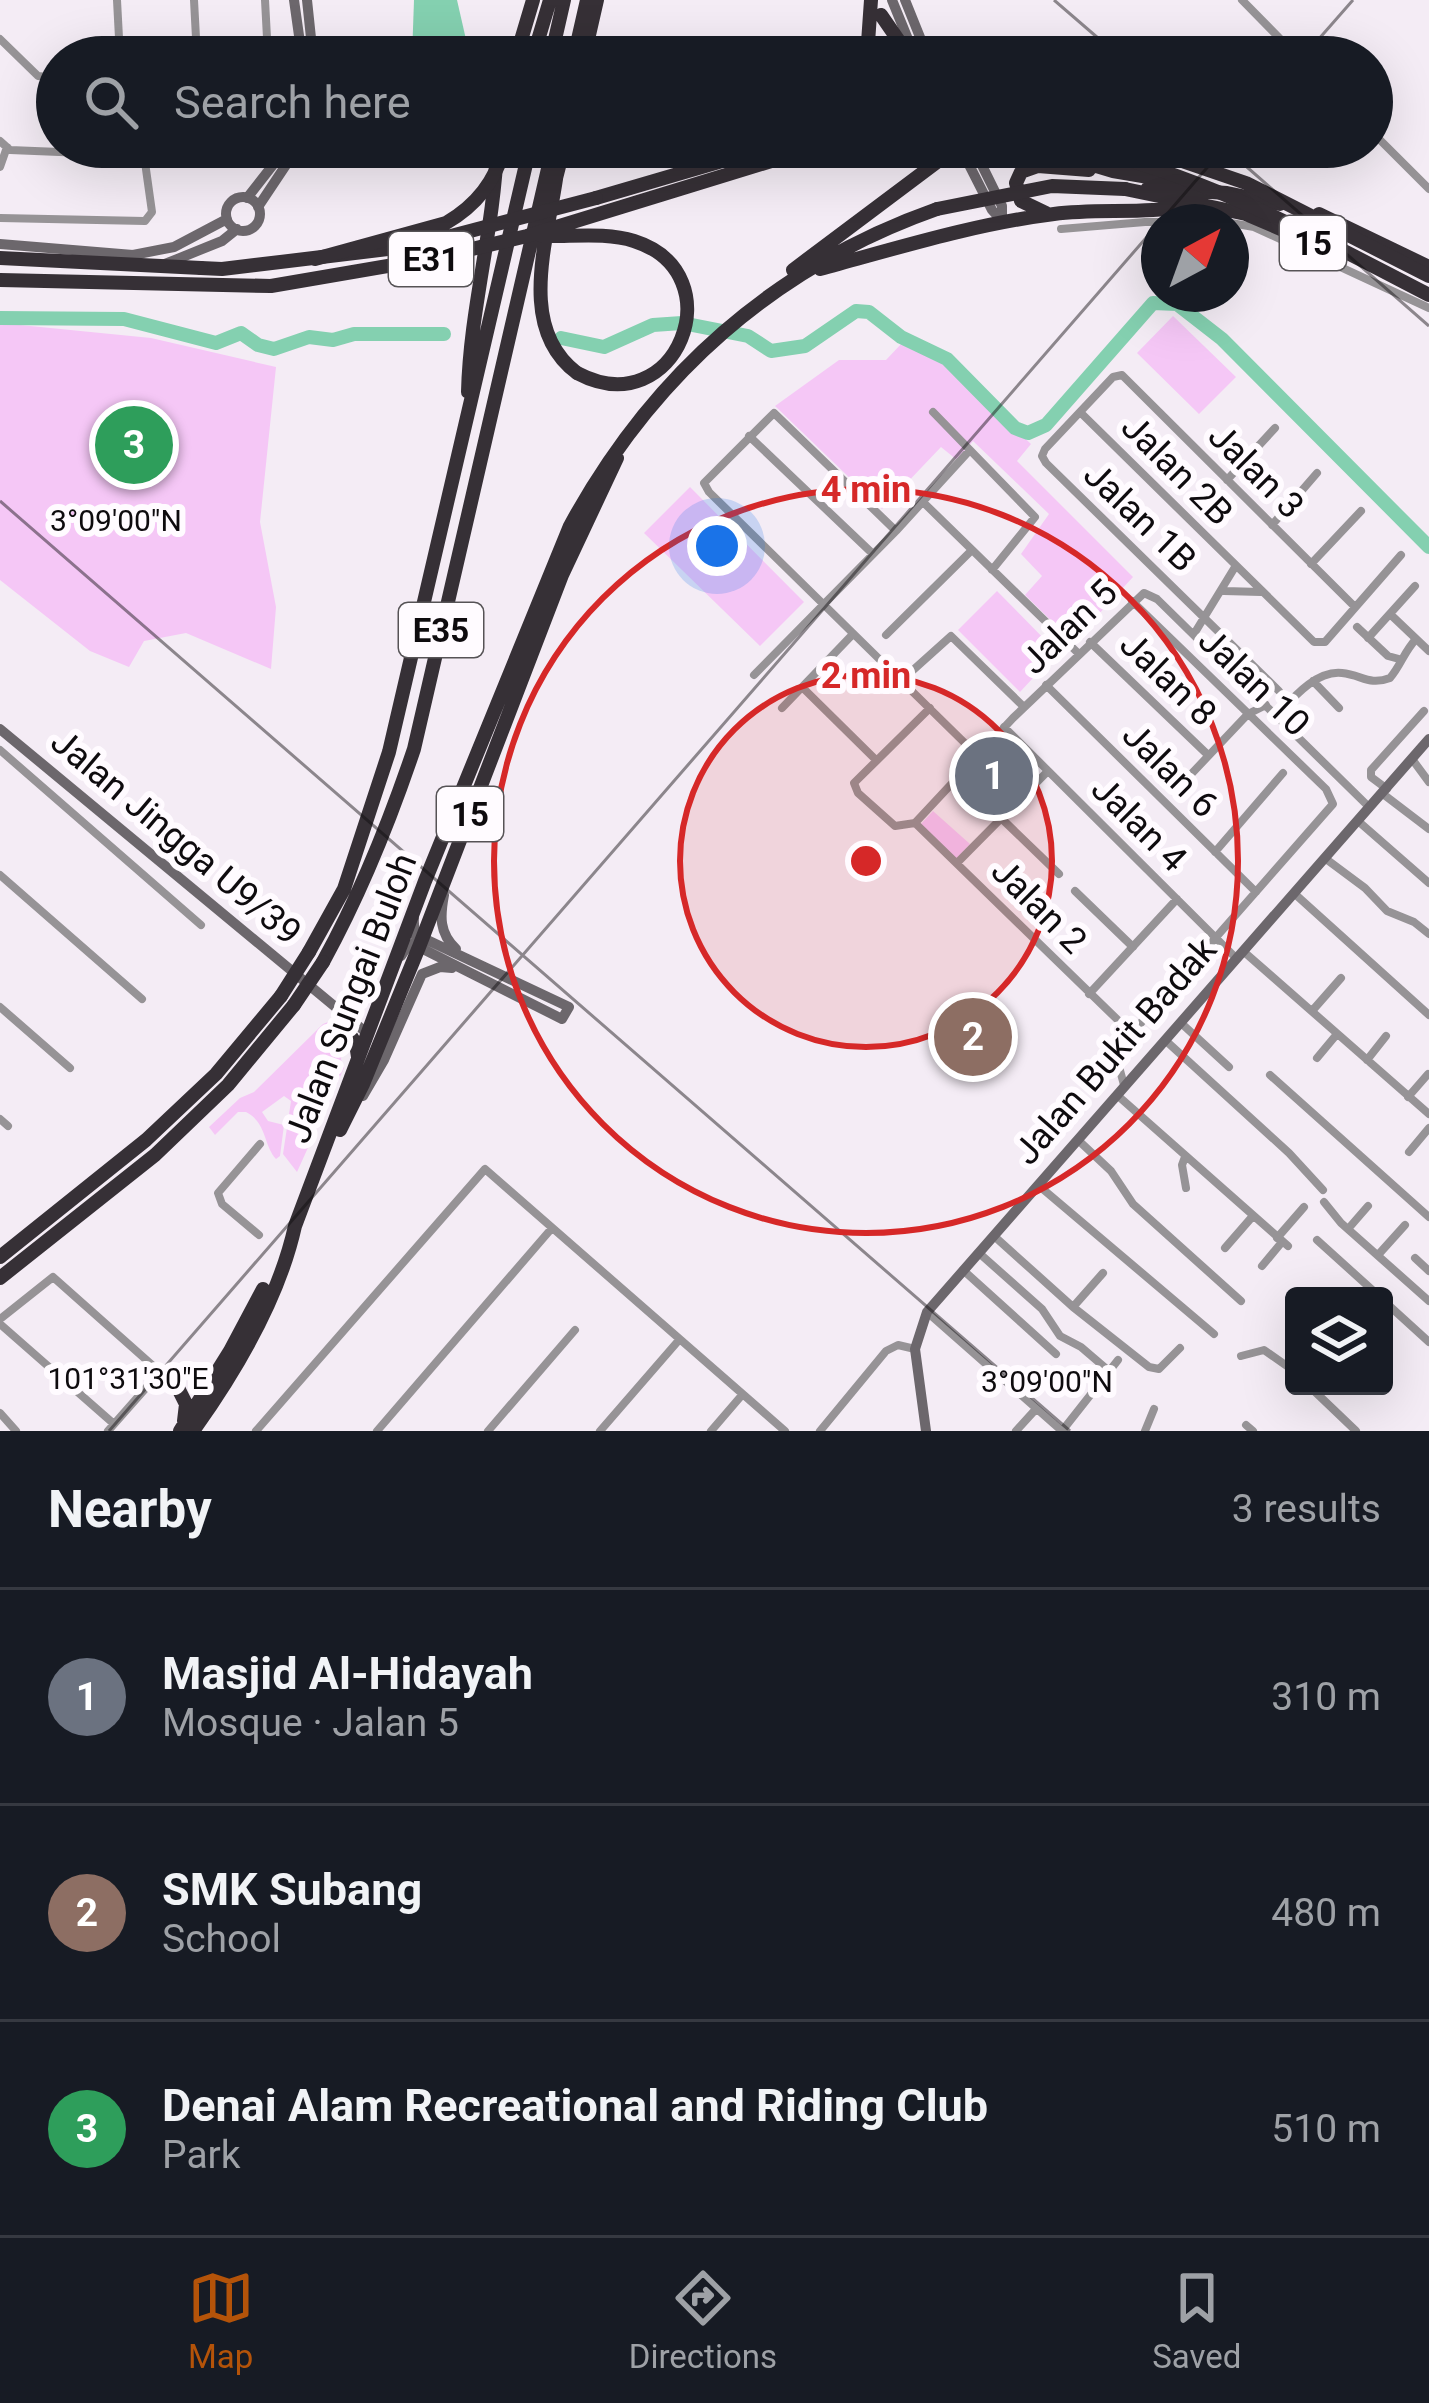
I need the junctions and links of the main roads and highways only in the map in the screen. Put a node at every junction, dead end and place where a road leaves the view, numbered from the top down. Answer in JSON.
{"nodes":[{"id":1,"x":533,"y":0,"type":"edge"},
{"id":2,"x":550,"y":0,"type":"edge"},
{"id":3,"x":564,"y":0,"type":"edge"},
{"id":4,"x":587,"y":0,"type":"edge"},
{"id":5,"x":597,"y":0,"type":"edge"},
{"id":6,"x":871,"y":0,"type":"edge"},
{"id":7,"x":881,"y":15,"type":"dead end"},
{"id":8,"x":522,"y":36,"type":"edge"},
{"id":9,"x":539,"y":36,"type":"edge"},
{"id":10,"x":556,"y":36,"type":"edge"},
{"id":11,"x":579,"y":36,"type":"edge"},
{"id":12,"x":589,"y":36,"type":"edge"},
{"id":13,"x":868,"y":36,"type":"edge"},
{"id":14,"x":903,"y":36,"type":"edge"},
{"id":15,"x":495,"y":168,"type":"edge"},
{"id":16,"x":498,"y":168,"type":"edge"},
{"id":17,"x":525,"y":168,"type":"edge"},
{"id":18,"x":548,"y":168,"type":"edge"},
{"id":19,"x":558,"y":168,"type":"edge"},
{"id":20,"x":677,"y":168,"type":"edge"},
{"id":21,"x":695,"y":168,"type":"edge"},
{"id":22,"x":748,"y":168,"type":"edge"},
{"id":23,"x":930,"y":168,"type":"edge"},
{"id":24,"x":1032,"y":168,"type":"edge"},
{"id":25,"x":1068,"y":168,"type":"edge"},
{"id":26,"x":1103,"y":168,"type":"edge"},
{"id":27,"x":1153,"y":168,"type":"edge"},
{"id":28,"x":1202,"y":168,"type":"edge"},
{"id":29,"x":1113,"y":171,"type":"junction"},
{"id":30,"x":556,"y":179,"type":"junction"},
{"id":31,"x":645,"y":182,"type":"junction"},
{"id":32,"x":1192,"y":198,"type":"junction"},
{"id":33,"x":1059,"y":221,"type":"junction"},
{"id":34,"x":526,"y":236,"type":"junction"},
{"id":35,"x":315,"y":259,"type":"junction"},
{"id":36,"x":0,"y":260,"type":"edge"},
{"id":37,"x":1429,"y":267,"type":"edge"},
{"id":38,"x":801,"y":274,"type":"junction"},
{"id":39,"x":1429,"y":276,"type":"edge"},
{"id":40,"x":0,"y":280,"type":"edge"},
{"id":41,"x":778,"y":287,"type":"junction"},
{"id":42,"x":1429,"y":297,"type":"edge"},
{"id":43,"x":513,"y":316,"type":"junction"},
{"id":44,"x":467,"y":425,"type":"junction"},
{"id":45,"x":626,"y":436,"type":"junction"},
{"id":46,"x":316,"y":957,"type":"junction"},
{"id":47,"x":288,"y":1001,"type":"junction"},
{"id":48,"x":376,"y":1006,"type":"junction"},
{"id":49,"x":386,"y":1030,"type":"junction"},
{"id":50,"x":368,"y":1037,"type":"junction"},
{"id":51,"x":359,"y":1062,"type":"junction"},
{"id":52,"x":363,"y":1084,"type":"junction"},
{"id":53,"x":310,"y":1189,"type":"junction"},
{"id":54,"x":295,"y":1226,"type":"junction"},
{"id":55,"x":0,"y":1257,"type":"edge"},
{"id":56,"x":0,"y":1278,"type":"edge"},
{"id":57,"x":215,"y":1376,"type":"junction"},
{"id":58,"x":202,"y":1409,"type":"junction"},
{"id":59,"x":180,"y":1431,"type":"edge"},
{"id":60,"x":193,"y":1431,"type":"edge"}],
"edges":[{"from":1,"to":8,"type":"highway"},
{"from":2,"to":9,"type":"highway"},
{"from":3,"to":10,"type":"highway"},
{"from":4,"to":11,"type":"highway"},
{"from":5,"to":12,"type":"highway"},
{"from":6,"to":13,"type":"highway"},
{"from":7,"to":14,"type":"highway"},
{"from":15,"to":35,"type":"highway","bridge":true},
{"from":16,"to":44,"type":"highway"},
{"from":17,"to":44,"type":"highway","number":"E35"},
{"from":18,"to":43,"type":"highway","number":"E35"},
{"from":19,"to":30,"type":"highway"},
{"from":20,"to":31,"type":"highway"},
{"from":21,"to":31,"type":"highway","number":"E31"},
{"from":22,"to":34,"type":"highway","number":"E31","bridge":true},
{"from":23,"to":41,"type":"highway"},
{"from":24,"to":33,"type":"highway"},
{"from":25,"to":29,"type":"highway"},
{"from":26,"to":29,"type":"highway"},
{"from":27,"to":42,"type":"highway","bridge":true},
{"from":28,"to":39,"type":"highway","bridge":true},
{"from":29,"to":32,"type":"highway"},
{"from":30,"to":34,"type":"highway","bridge":true},
{"from":30,"to":43,"type":"highway"},
{"from":31,"to":35,"type":"highway","number":"E31","bridge":true},
{"from":32,"to":33,"type":"highway"},
{"from":32,"to":37,"type":"highway","name":"Jalan Sungai Buloh","number":"15"},
{"from":32,"to":38,"type":"highway","name":"Jalan Sungai Buloh","number":"15","bridge":true},
{"from":32,"to":42,"type":"highway","name":"Jalan Sungai Buloh","number":"15"},
{"from":33,"to":38,"type":"highway"},
{"from":34,"to":40,"type":"highway","number":"E31","bridge":true},
{"from":35,"to":36,"type":"highway","number":"E31","bridge":true},
{"from":38,"to":41,"type":"highway","name":"Jalan Sungai Buloh","number":"15"},
{"from":41,"to":45,"type":"highway","name":"Jalan Sungai Buloh","number":"15"},
{"from":43,"to":46,"type":"highway","number":"E35"},
{"from":44,"to":46,"type":"highway","number":"E35"},
{"from":45,"to":48,"type":"highway","name":"Jalan Sungai Buloh","number":"15"},
{"from":45,"to":49,"type":"highway","name":"Jalan Sungai Buloh","number":"15"},
{"from":46,"to":47,"type":"highway","number":"E35","bridge":true},
{"from":47,"to":55,"type":"highway","number":"E35"},
{"from":47,"to":56,"type":"highway","number":"E35"},
{"from":48,"to":50,"type":"highway","name":"Jalan Sungai Buloh","number":"15"},
{"from":48,"to":51,"type":"highway"},
{"from":49,"to":50,"type":"highway"},
{"from":49,"to":52,"type":"highway","name":"Jalan Sungai Buloh","number":"15"},
{"from":50,"to":51,"type":"highway","name":"Jalan Sungai Buloh","number":"15"},
{"from":50,"to":52,"type":"highway"},
{"from":51,"to":53,"type":"highway","name":"Jalan Sungai Buloh","number":"15"},
{"from":52,"to":53,"type":"highway","name":"Jalan Sungai Buloh","number":"15"},
{"from":53,"to":54,"type":"highway","name":"Jalan Sungai Buloh","number":"15"},
{"from":54,"to":57,"type":"highway","name":"Jalan Sungai Buloh","number":"15"},
{"from":54,"to":58,"type":"highway","name":"Jalan Sungai Buloh","number":"15"},
{"from":57,"to":58,"type":"highway","name":"Jalan Sungai Buloh","number":"15"},
{"from":57,"to":59,"type":"highway"},
{"from":58,"to":59,"type":"highway","name":"Jalan Sungai Buloh","number":"15"},
{"from":58,"to":60,"type":"highway","name":"Jalan Sungai Buloh","number":"15"}]}
